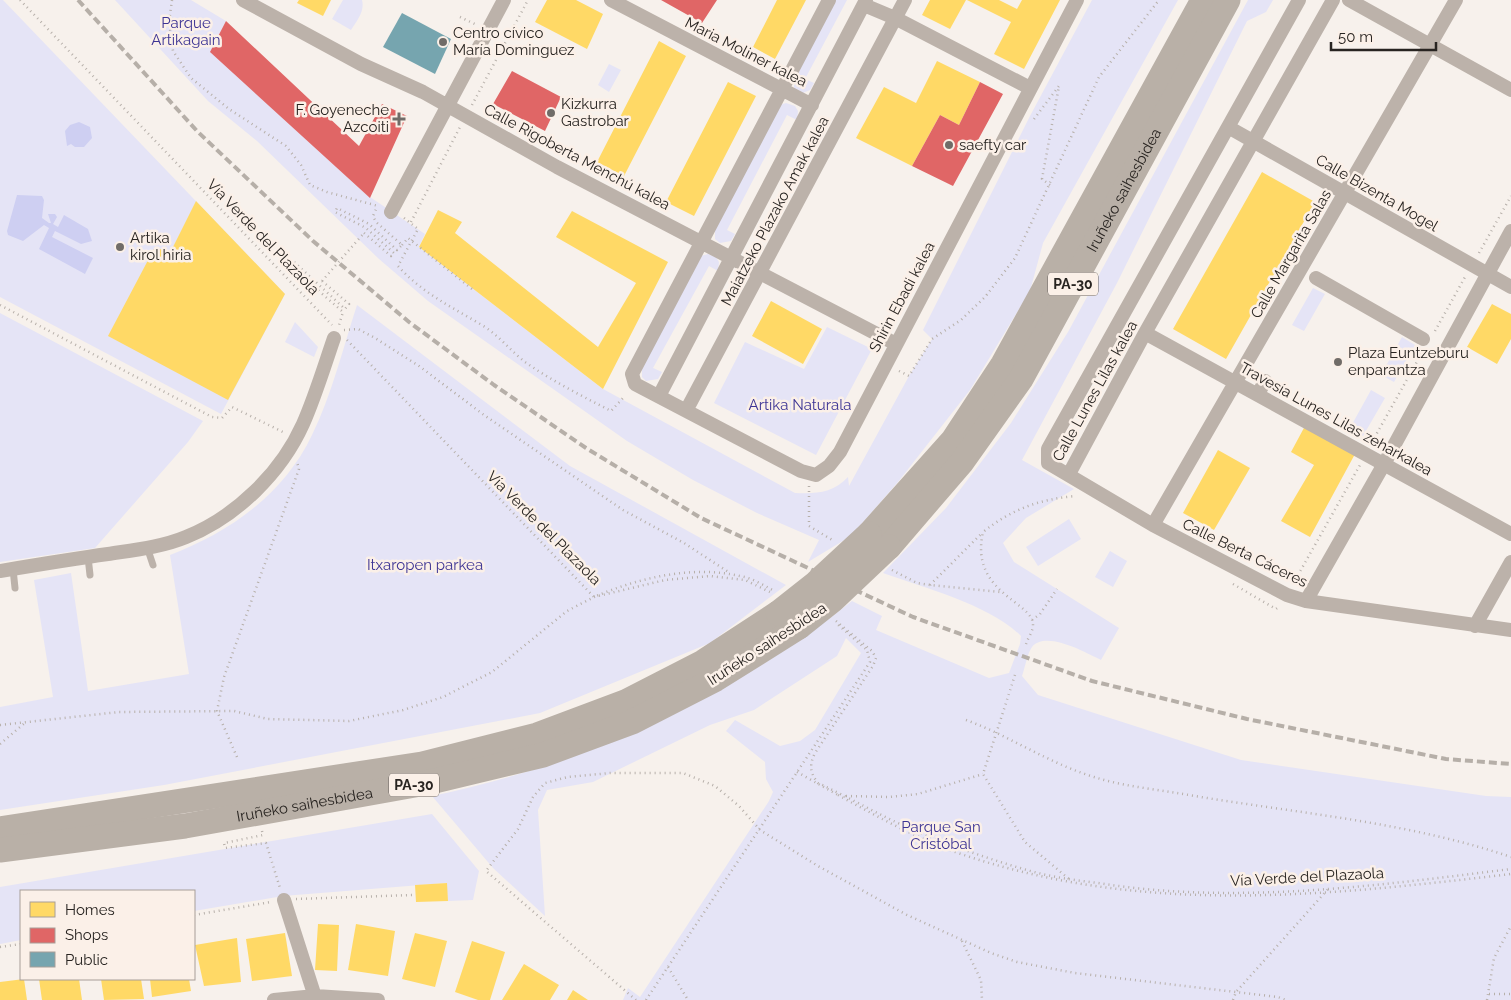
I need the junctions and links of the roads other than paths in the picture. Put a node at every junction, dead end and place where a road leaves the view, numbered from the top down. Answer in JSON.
{"nodes":[{"id":1,"x":243,"y":0,"type":"edge"},
{"id":2,"x":504,"y":0,"type":"edge"},
{"id":3,"x":611,"y":0,"type":"edge"},
{"id":4,"x":829,"y":0,"type":"edge"},
{"id":5,"x":905,"y":0,"type":"edge"},
{"id":6,"x":1077,"y":0,"type":"edge"},
{"id":7,"x":1190,"y":0,"type":"edge"},
{"id":8,"x":1203,"y":0,"type":"edge"},
{"id":9,"x":1228,"y":0,"type":"edge"},
{"id":10,"x":1242,"y":0,"type":"edge"},
{"id":11,"x":1298,"y":0,"type":"edge"},
{"id":12,"x":1333,"y":0,"type":"edge"},
{"id":13,"x":1349,"y":0,"type":"edge"},
{"id":14,"x":1456,"y":0,"type":"edge"},
{"id":15,"x":865,"y":2,"type":"edge"},
{"id":16,"x":895,"y":18,"type":"junction"},
{"id":17,"x":1430,"y":46,"type":"junction"},
{"id":18,"x":1030,"y":88,"type":"junction"},
{"id":19,"x":781,"y":90,"type":"junction"},
{"id":20,"x":1511,"y":90,"type":"edge"},
{"id":21,"x":812,"y":105,"type":"junction"},
{"id":22,"x":448,"y":106,"type":"junction"},
{"id":23,"x":1228,"y":127,"type":"junction"},
{"id":24,"x":1254,"y":142,"type":"junction"},
{"id":25,"x":1345,"y":193,"type":"junction"},
{"id":26,"x":392,"y":212,"type":"road end"},
{"id":27,"x":1511,"y":231,"type":"edge"},
{"id":28,"x":700,"y":241,"type":"junction"},
{"id":29,"x":733,"y":258,"type":"junction"},
{"id":30,"x":1083,"y":266,"type":"junction"},
{"id":31,"x":760,"y":273,"type":"junction"},
{"id":32,"x":1486,"y":274,"type":"junction"},
{"id":33,"x":1053,"y":276,"type":"junction"},
{"id":34,"x":1316,"y":278,"type":"dead end"},
{"id":35,"x":1511,"y":287,"type":"edge"},
{"id":36,"x":1145,"y":333,"type":"junction"},
{"id":37,"x":338,"y":335,"type":"road end"},
{"id":38,"x":1427,"y":341,"type":"road end"},
{"id":39,"x":896,"y":344,"type":"junction"},
{"id":40,"x":1265,"y":381,"type":"dead end"},
{"id":41,"x":1236,"y":383,"type":"junction"},
{"id":42,"x":1258,"y":394,"type":"junction"},
{"id":43,"x":660,"y":396,"type":"junction"},
{"id":44,"x":687,"y":409,"type":"junction"},
{"id":45,"x":1345,"y":425,"type":"dead end"},
{"id":46,"x":1338,"y":438,"type":"junction"},
{"id":47,"x":1384,"y":464,"type":"junction"},
{"id":48,"x":1069,"y":474,"type":"junction"},
{"id":49,"x":1154,"y":525,"type":"junction"},
{"id":50,"x":1511,"y":534,"type":"edge"},
{"id":51,"x":879,"y":541,"type":"junction"},
{"id":52,"x":147,"y":548,"type":"junction"},
{"id":53,"x":88,"y":557,"type":"junction"},
{"id":54,"x":1511,"y":562,"type":"edge"},
{"id":55,"x":153,"y":565,"type":"dead end"},
{"id":56,"x":6,"y":570,"type":"edge"},
{"id":57,"x":90,"y":575,"type":"dead end"},
{"id":58,"x":15,"y":588,"type":"dead end"},
{"id":59,"x":1306,"y":601,"type":"junction"},
{"id":60,"x":786,"y":611,"type":"junction"},
{"id":61,"x":1475,"y":626,"type":"junction"},
{"id":62,"x":1511,"y":630,"type":"edge"},
{"id":63,"x":0,"y":830,"type":"edge"},
{"id":64,"x":0,"y":850,"type":"edge"},
{"id":65,"x":284,"y":900,"type":"road end"},
{"id":66,"x":316,"y":998,"type":"edge"},
{"id":67,"x":274,"y":1000,"type":"edge"},
{"id":68,"x":378,"y":1000,"type":"edge"}],
"edges":[{"from":1,"to":22,"type":"street","name":"Calle Rigoberta Menchú kalea"},
{"from":2,"to":22,"type":"street"},
{"from":3,"to":19,"type":"street","name":"Maria Moliner kalea"},
{"from":4,"to":19,"type":"street"},
{"from":5,"to":16,"type":"street","name":"Maiatzeko Plazako Amak kalea"},
{"from":6,"to":18,"type":"street","name":"Shirin Ebadi kalea"},
{"from":7,"to":33,"type":"highway"},
{"from":8,"to":33,"type":"highway","name":"Iruñeko saihesbidea","number":"PA-30"},
{"from":9,"to":30,"type":"highway","name":"Iruñeko saihesbidea","number":"PA-30"},
{"from":10,"to":30,"type":"highway"},
{"from":11,"to":23,"type":"street","name":"Calle Lunes Lilas kalea"},
{"from":12,"to":24,"type":"street","name":"Calle Lunes Lilas kalea"},
{"from":13,"to":17,"type":"street"},
{"from":14,"to":17,"type":"street","name":"Calle Margarita Salas"},
{"from":15,"to":16,"type":"street"},
{"from":15,"to":21,"type":"street","name":"Maiatzeko Plazako Amak kalea"},
{"from":16,"to":18,"type":"street"},
{"from":16,"to":31,"type":"street","name":"Maiatzeko Plazako Amak kalea"},
{"from":17,"to":20,"type":"street"},
{"from":17,"to":25,"type":"street","name":"Calle Margarita Salas"},
{"from":18,"to":39,"type":"street","name":"Shirin Ebadi kalea"},
{"from":19,"to":21,"type":"street","name":"Maria Moliner kalea"},
{"from":19,"to":28,"type":"street"},
{"from":21,"to":29,"type":"street","name":"Maiatzeko Plazako Amak kalea"},
{"from":22,"to":26,"type":"street"},
{"from":22,"to":28,"type":"street","name":"Calle Rigoberta Menchú kalea"},
{"from":23,"to":24,"type":"street","name":"Calle Bizenta Mogel"},
{"from":23,"to":48,"type":"street","name":"Calle Lunes Lilas kalea"},
{"from":24,"to":25,"type":"street","name":"Calle Bizenta Mogel"},
{"from":24,"to":36,"type":"street","name":"Calle Lunes Lilas kalea"},
{"from":25,"to":32,"type":"street","name":"Calle Bizenta Mogel"},
{"from":25,"to":41,"type":"street","name":"Calle Margarita Salas"},
{"from":27,"to":32,"type":"street"},
{"from":28,"to":29,"type":"street","name":"Calle Rigoberta Menchú kalea"},
{"from":28,"to":43,"type":"street"},
{"from":29,"to":31,"type":"street","name":"Calle Rigoberta Menchú kalea"},
{"from":29,"to":43,"type":"street","name":"Maiatzeko Plazako Amak kalea"},
{"from":30,"to":51,"type":"highway","name":"Iruñeko saihesbidea","number":"PA-30"},
{"from":31,"to":39,"type":"street","name":"Calle Rigoberta Menchú kalea"},
{"from":31,"to":44,"type":"street","name":"Maiatzeko Plazako Amak kalea"},
{"from":32,"to":35,"type":"street","name":"Calle Bizenta Mogel"},
{"from":32,"to":47,"type":"street"},
{"from":33,"to":51,"type":"highway","name":"Iruñeko saihesbidea","number":"PA-30"},
{"from":34,"to":38,"type":"street"},
{"from":36,"to":41,"type":"street","name":"Travesía Lunes Lilas zeharkalea"},
{"from":36,"to":48,"type":"street","name":"Calle Lunes Lilas kalea"},
{"from":37,"to":52,"type":"street"},
{"from":39,"to":44,"type":"street","name":"Shirin Ebadi kalea"},
{"from":40,"to":42,"type":"street"},
{"from":41,"to":42,"type":"street","name":"Travesía Lunes Lilas zeharkalea"},
{"from":41,"to":49,"type":"street","name":"Calle Margarita Salas"},
{"from":42,"to":46,"type":"street","name":"Travesía Lunes Lilas zeharkalea"},
{"from":43,"to":44,"type":"street"},
{"from":45,"to":46,"type":"street"},
{"from":46,"to":47,"type":"street","name":"Travesía Lunes Lilas zeharkalea"},
{"from":47,"to":50,"type":"street","name":"Travesía Lunes Lilas zeharkalea"},
{"from":47,"to":59,"type":"street"},
{"from":48,"to":49,"type":"street","name":"Calle Berta Cáceres"},
{"from":49,"to":59,"type":"street","name":"Calle Berta Cáceres"},
{"from":51,"to":60,"type":"highway","name":"Iruñeko saihesbidea","number":"PA-30","bridge":true},
{"from":52,"to":53,"type":"street"},
{"from":52,"to":55,"type":"lane"},
{"from":53,"to":56,"type":"street"},
{"from":53,"to":57,"type":"lane"},
{"from":54,"to":61,"type":"street"},
{"from":56,"to":58,"type":"lane"},
{"from":59,"to":61,"type":"street","name":"Calle Berta Cáceres"},
{"from":60,"to":63,"type":"highway","name":"Iruñeko saihesbidea","number":"PA-30"},
{"from":60,"to":64,"type":"highway","name":"Iruñeko saihesbidea","number":"PA-30"},
{"from":61,"to":62,"type":"street","name":"Calle Berta Cáceres"},
{"from":65,"to":66,"type":"street"},
{"from":66,"to":67,"type":"street"},
{"from":66,"to":68,"type":"street"}]}
